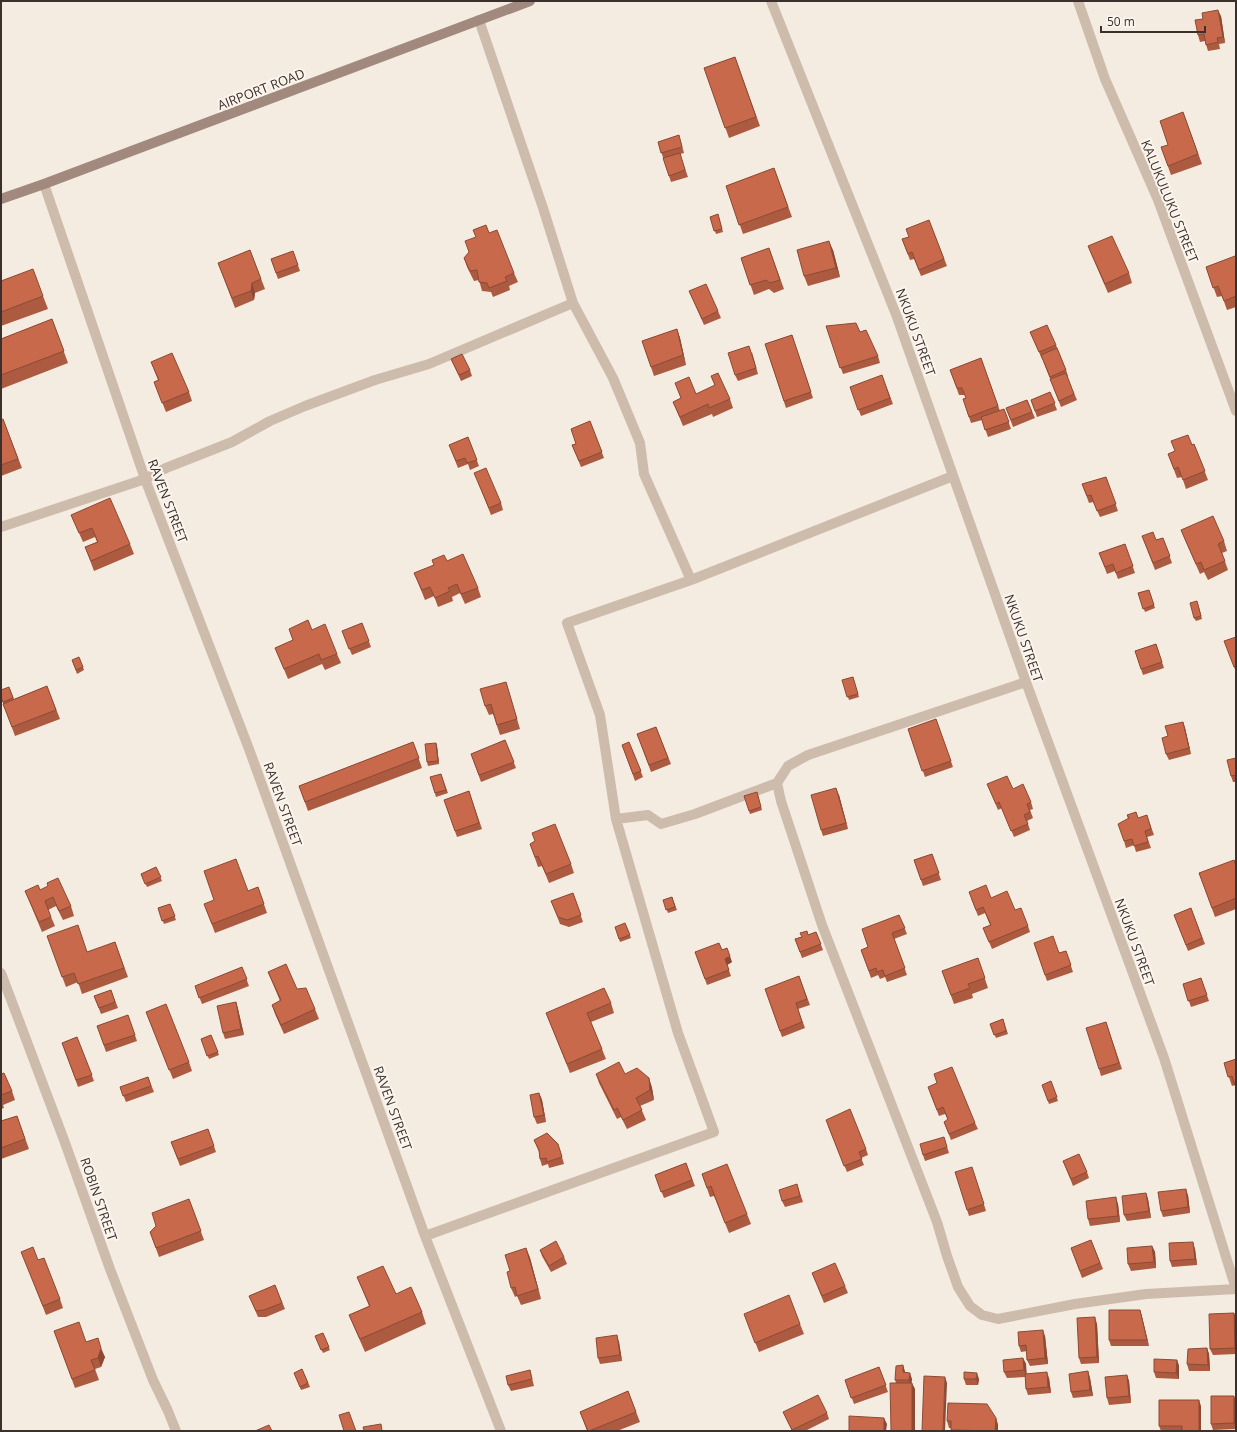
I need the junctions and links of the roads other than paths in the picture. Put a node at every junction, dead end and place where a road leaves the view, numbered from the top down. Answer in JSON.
{"nodes":[{"id":1,"x":530,"y":1,"type":"edge"},
{"id":2,"x":771,"y":1,"type":"edge"},
{"id":3,"x":1078,"y":1,"type":"edge"},
{"id":4,"x":479,"y":20,"type":"junction"},
{"id":5,"x":44,"y":184,"type":"junction"},
{"id":6,"x":1,"y":199,"type":"edge"},
{"id":7,"x":573,"y":303,"type":"junction"},
{"id":8,"x":1236,"y":411,"type":"edge"},
{"id":9,"x":953,"y":476,"type":"junction"},
{"id":10,"x":145,"y":479,"type":"junction"},
{"id":11,"x":1,"y":527,"type":"edge"},
{"id":12,"x":691,"y":580,"type":"junction"},
{"id":13,"x":1026,"y":682,"type":"junction"},
{"id":14,"x":777,"y":783,"type":"junction"},
{"id":15,"x":616,"y":819,"type":"junction"},
{"id":16,"x":1,"y":973,"type":"edge"},
{"id":17,"x":425,"y":1236,"type":"junction"},
{"id":18,"x":1236,"y":1289,"type":"edge"},
{"id":19,"x":176,"y":1431,"type":"edge"},
{"id":20,"x":501,"y":1431,"type":"edge"}],
"edges":[{"from":1,"to":4,"type":"street","name":"AIRPORT ROAD"},
{"from":2,"to":9,"type":"street","name":"NKUKU STREET"},
{"from":3,"to":8,"type":"street","name":"KALUKULUKU STREET"},
{"from":4,"to":5,"type":"street","name":"AIRPORT ROAD"},
{"from":4,"to":7,"type":"street"},
{"from":5,"to":6,"type":"street","name":"AIRPORT ROAD"},
{"from":5,"to":10,"type":"street","name":"RAVEN STREET"},
{"from":7,"to":10,"type":"street"},
{"from":7,"to":12,"type":"street"},
{"from":9,"to":12,"type":"street"},
{"from":9,"to":13,"type":"street","name":"NKUKU STREET"},
{"from":10,"to":11,"type":"street"},
{"from":10,"to":17,"type":"street","name":"RAVEN STREET"},
{"from":12,"to":15,"type":"street"},
{"from":13,"to":14,"type":"street"},
{"from":13,"to":18,"type":"street","name":"NKUKU STREET"},
{"from":14,"to":15,"type":"street"},
{"from":14,"to":18,"type":"street"},
{"from":15,"to":17,"type":"street"},
{"from":16,"to":19,"type":"street","name":"ROBIN STREET"},
{"from":17,"to":20,"type":"street","name":"RAVEN STREET"}]}
